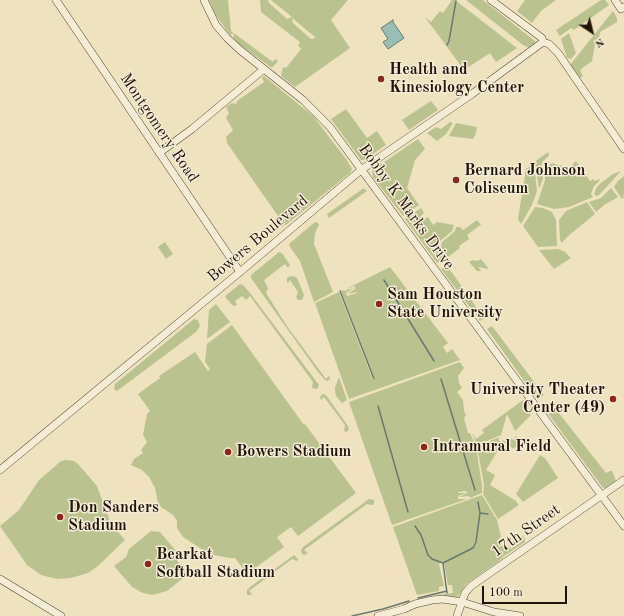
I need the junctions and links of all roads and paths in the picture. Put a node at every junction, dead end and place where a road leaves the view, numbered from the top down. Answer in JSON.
{"nodes":[{"id":1,"x":56,"y":0,"type":"edge"},
{"id":2,"x":204,"y":0,"type":"edge"},
{"id":3,"x":491,"y":0,"type":"edge"},
{"id":4,"x":616,"y":0,"type":"edge"},
{"id":5,"x":623,"y":8,"type":"edge"},
{"id":6,"x":543,"y":42,"type":"junction"},
{"id":7,"x":264,"y":69,"type":"junction"},
{"id":8,"x":624,"y":149,"type":"edge"},
{"id":9,"x":159,"y":153,"type":"junction"},
{"id":10,"x":361,"y":170,"type":"junction"},
{"id":11,"x":240,"y":272,"type":"junction"},
{"id":12,"x":0,"y":470,"type":"edge"},
{"id":13,"x":624,"y":480,"type":"edge"},
{"id":14,"x":601,"y":495,"type":"junction"},
{"id":15,"x":624,"y":526,"type":"edge"},
{"id":16,"x":0,"y":580,"type":"edge"},
{"id":17,"x":462,"y":602,"type":"junction"},
{"id":18,"x":61,"y":616,"type":"edge"},
{"id":19,"x":378,"y":616,"type":"edge"},
{"id":20,"x":457,"y":616,"type":"edge"},
{"id":21,"x":520,"y":616,"type":"edge"}],
"edges":[{"from":1,"to":9,"type":"street","name":"Montgomery Road"},
{"from":2,"to":7,"type":"street","name":"Bobby K Marks Drive"},
{"from":3,"to":6,"type":"street"},
{"from":4,"to":5,"type":"street"},
{"from":6,"to":8,"type":"street"},
{"from":6,"to":10,"type":"street","name":"Bowers Boulevard"},
{"from":7,"to":9,"type":"street"},
{"from":7,"to":10,"type":"street","name":"Bobby K Marks Drive"},
{"from":9,"to":11,"type":"street","name":"Montgomery Road"},
{"from":10,"to":11,"type":"street","name":"Bowers Boulevard"},
{"from":10,"to":14,"type":"street","name":"Bobby K Marks Drive"},
{"from":11,"to":12,"type":"street","name":"Bowers Boulevard"},
{"from":13,"to":14,"type":"street","name":"17th Street"},
{"from":14,"to":15,"type":"street","name":"Bobby K Marks Drive"},
{"from":14,"to":17,"type":"street","name":"17th Street"},
{"from":16,"to":18,"type":"street"},
{"from":17,"to":19,"type":"street"},
{"from":17,"to":20,"type":"street","name":"17th Street"},
{"from":17,"to":21,"type":"street"}]}
